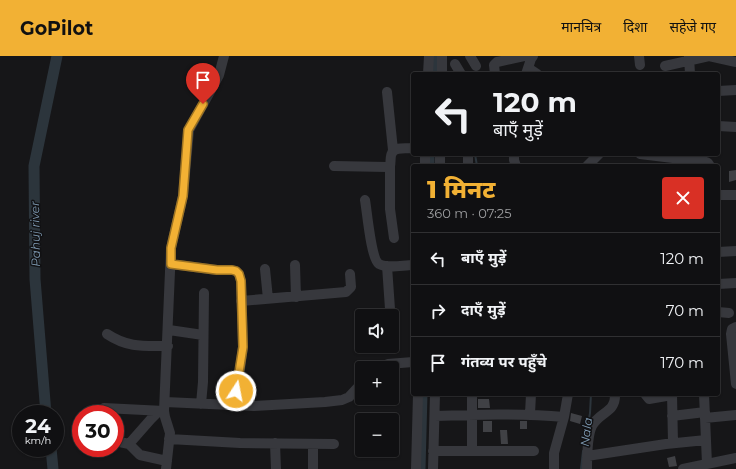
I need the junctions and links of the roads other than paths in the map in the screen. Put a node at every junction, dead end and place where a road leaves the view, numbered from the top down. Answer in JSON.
{"nodes":[{"id":1,"x":224,"y":56,"type":"edge"},
{"id":2,"x":430,"y":56,"type":"edge"},
{"id":3,"x":442,"y":56,"type":"edge"},
{"id":4,"x":470,"y":56,"type":"edge"},
{"id":5,"x":524,"y":56,"type":"edge"},
{"id":6,"x":533,"y":56,"type":"edge"},
{"id":7,"x":689,"y":58,"type":"edge"},
{"id":8,"x":736,"y":62,"type":"edge"},
{"id":9,"x":455,"y":64,"type":"dead end"},
{"id":10,"x":476,"y":66,"type":"dead end"},
{"id":11,"x":665,"y":66,"type":"dead end"},
{"id":12,"x":527,"y":71,"type":"edge"},
{"id":13,"x":428,"y":72,"type":"edge"},
{"id":14,"x":442,"y":72,"type":"edge"},
{"id":15,"x":460,"y":72,"type":"edge"},
{"id":16,"x":495,"y":72,"type":"edge"},
{"id":17,"x":690,"y":72,"type":"edge"},
{"id":18,"x":736,"y":90,"type":"edge"},
{"id":19,"x":720,"y":91,"type":"edge"},
{"id":20,"x":387,"y":92,"type":"dead end"},
{"id":21,"x":720,"y":126,"type":"edge"},
{"id":22,"x":736,"y":127,"type":"edge"},
{"id":23,"x":411,"y":148,"type":"edge"},
{"id":24,"x":393,"y":150,"type":"junction"},
{"id":25,"x":597,"y":156,"type":"edge"},
{"id":26,"x":652,"y":161,"type":"edge"},
{"id":27,"x":589,"y":164,"type":"edge"},
{"id":28,"x":709,"y":164,"type":"edge"},
{"id":29,"x":334,"y":166,"type":"dead end"},
{"id":30,"x":390,"y":166,"type":"junction"},
{"id":31,"x":720,"y":195,"type":"edge"},
{"id":32,"x":736,"y":198,"type":"edge"},
{"id":33,"x":365,"y":200,"type":"dead end"},
{"id":34,"x":394,"y":238,"type":"dead end"},
{"id":35,"x":736,"y":251,"type":"edge"},
{"id":36,"x":720,"y":252,"type":"edge"},
{"id":37,"x":171,"y":264,"type":"junction"},
{"id":38,"x":295,"y":265,"type":"dead end"},
{"id":39,"x":411,"y":265,"type":"edge"},
{"id":40,"x":387,"y":266,"type":"junction"},
{"id":41,"x":265,"y":269,"type":"dead end"},
{"id":42,"x":350,"y":274,"type":"dead end"},
{"id":43,"x":736,"y":283,"type":"edge"},
{"id":44,"x":720,"y":284,"type":"edge"},
{"id":45,"x":204,"y":293,"type":"dead end"},
{"id":46,"x":296,"y":297,"type":"junction"},
{"id":47,"x":268,"y":299,"type":"junction"},
{"id":48,"x":242,"y":301,"type":"junction"},
{"id":49,"x":390,"y":309,"type":"dead end"},
{"id":50,"x":720,"y":312,"type":"edge"},
{"id":51,"x":729,"y":313,"type":"dead end"},
{"id":52,"x":736,"y":326,"type":"edge"},
{"id":53,"x":168,"y":330,"type":"junction"},
{"id":54,"x":108,"y":334,"type":"dead end"},
{"id":55,"x":203,"y":335,"type":"junction"},
{"id":56,"x":168,"y":346,"type":"junction"},
{"id":57,"x":411,"y":362,"type":"edge"},
{"id":58,"x":399,"y":363,"type":"edge"},
{"id":59,"x":735,"y":366,"type":"edge"},
{"id":60,"x":736,"y":384,"type":"edge"},
{"id":61,"x":355,"y":392,"type":"edge"},
{"id":62,"x":418,"y":396,"type":"edge"},
{"id":63,"x":435,"y":396,"type":"edge"},
{"id":64,"x":472,"y":396,"type":"edge"},
{"id":65,"x":530,"y":396,"type":"edge"},
{"id":66,"x":568,"y":396,"type":"edge"},
{"id":67,"x":615,"y":396,"type":"edge"},
{"id":68,"x":647,"y":396,"type":"edge"},
{"id":69,"x":666,"y":396,"type":"edge"},
{"id":70,"x":672,"y":396,"type":"edge"},
{"id":71,"x":704,"y":396,"type":"edge"},
{"id":72,"x":201,"y":404,"type":"junction"},
{"id":73,"x":232,"y":406,"type":"junction"},
{"id":74,"x":124,"y":408,"type":"edge"},
{"id":75,"x":163,"y":408,"type":"junction"},
{"id":76,"x":472,"y":414,"type":"junction"},
{"id":77,"x":530,"y":414,"type":"junction"},
{"id":78,"x":705,"y":415,"type":"junction"},
{"id":79,"x":736,"y":415,"type":"edge"},
{"id":80,"x":434,"y":416,"type":"junction"},
{"id":81,"x":672,"y":416,"type":"junction"},
{"id":82,"x":564,"y":417,"type":"junction"},
{"id":83,"x":169,"y":439,"type":"junction"},
{"id":84,"x":706,"y":440,"type":"junction"},
{"id":85,"x":124,"y":443,"type":"edge"},
{"id":86,"x":274,"y":443,"type":"junction"},
{"id":87,"x":673,"y":443,"type":"junction"},
{"id":88,"x":129,"y":444,"type":"junction"},
{"id":89,"x":313,"y":444,"type":"junction"},
{"id":90,"x":334,"y":444,"type":"dead end"},
{"id":91,"x":433,"y":451,"type":"junction"},
{"id":92,"x":472,"y":451,"type":"junction"},
{"id":93,"x":534,"y":451,"type":"dead end"},
{"id":94,"x":587,"y":456,"type":"junction"},
{"id":95,"x":736,"y":458,"type":"edge"},
{"id":96,"x":166,"y":465,"type":"edge"},
{"id":97,"x":703,"y":466,"type":"edge"},
{"id":98,"x":276,"y":469,"type":"edge"},
{"id":99,"x":312,"y":469,"type":"edge"},
{"id":100,"x":416,"y":469,"type":"edge"},
{"id":101,"x":432,"y":469,"type":"edge"},
{"id":102,"x":554,"y":469,"type":"edge"},
{"id":103,"x":587,"y":469,"type":"edge"},
{"id":104,"x":683,"y":469,"type":"edge"}],
"edges":[{"from":1,"to":37,"type":"street"},
{"from":2,"to":13,"type":"street"},
{"from":3,"to":14,"type":"street"},
{"from":4,"to":10,"type":"street"},
{"from":5,"to":16,"type":"street"},
{"from":6,"to":12,"type":"street"},
{"from":7,"to":8,"type":"street"},
{"from":7,"to":11,"type":"street"},
{"from":7,"to":17,"type":"street"},
{"from":9,"to":15,"type":"street"},
{"from":18,"to":19,"type":"street"},
{"from":20,"to":24,"type":"street"},
{"from":21,"to":22,"type":"street"},
{"from":23,"to":24,"type":"street"},
{"from":24,"to":30,"type":"street"},
{"from":25,"to":27,"type":"street"},
{"from":26,"to":28,"type":"street"},
{"from":29,"to":30,"type":"street"},
{"from":30,"to":34,"type":"street"},
{"from":31,"to":32,"type":"street"},
{"from":33,"to":40,"type":"street"},
{"from":35,"to":36,"type":"street"},
{"from":37,"to":48,"type":"street"},
{"from":37,"to":53,"type":"street"},
{"from":38,"to":46,"type":"street"},
{"from":39,"to":40,"type":"street"},
{"from":40,"to":49,"type":"street"},
{"from":41,"to":47,"type":"street"},
{"from":42,"to":46,"type":"street"},
{"from":43,"to":44,"type":"street"},
{"from":45,"to":55,"type":"street"},
{"from":46,"to":47,"type":"street"},
{"from":47,"to":48,"type":"street"},
{"from":48,"to":73,"type":"street"},
{"from":50,"to":51,"type":"street"},
{"from":52,"to":59,"type":"street"},
{"from":53,"to":55,"type":"street"},
{"from":53,"to":56,"type":"street"},
{"from":54,"to":56,"type":"street"},
{"from":55,"to":72,"type":"street"},
{"from":56,"to":75,"type":"street"},
{"from":57,"to":58,"type":"street"},
{"from":59,"to":60,"type":"street"},
{"from":61,"to":73,"type":"street"},
{"from":62,"to":100,"type":"street"},
{"from":63,"to":80,"type":"street"},
{"from":64,"to":76,"type":"street"},
{"from":65,"to":77,"type":"street"},
{"from":66,"to":82,"type":"street"},
{"from":67,"to":94,"type":"street"},
{"from":68,"to":69,"type":"street"},
{"from":70,"to":81,"type":"street"},
{"from":71,"to":78,"type":"street"},
{"from":72,"to":73,"type":"street"},
{"from":72,"to":75,"type":"street"},
{"from":74,"to":75,"type":"street"},
{"from":75,"to":83,"type":"street"},
{"from":75,"to":88,"type":"street"},
{"from":76,"to":77,"type":"street"},
{"from":76,"to":80,"type":"street"},
{"from":76,"to":92,"type":"street"},
{"from":77,"to":82,"type":"street"},
{"from":78,"to":79,"type":"street"},
{"from":78,"to":81,"type":"street"},
{"from":78,"to":84,"type":"street"},
{"from":80,"to":91,"type":"street"},
{"from":81,"to":87,"type":"street"},
{"from":82,"to":102,"type":"street"},
{"from":83,"to":86,"type":"street"},
{"from":83,"to":96,"type":"street"},
{"from":84,"to":87,"type":"street"},
{"from":84,"to":97,"type":"street"},
{"from":85,"to":88,"type":"street"},
{"from":86,"to":89,"type":"street"},
{"from":86,"to":98,"type":"street"},
{"from":87,"to":94,"type":"street"},
{"from":88,"to":96,"type":"street"},
{"from":89,"to":90,"type":"street"},
{"from":89,"to":99,"type":"street"},
{"from":91,"to":92,"type":"street"},
{"from":91,"to":101,"type":"street"},
{"from":92,"to":93,"type":"street"},
{"from":94,"to":103,"type":"street"},
{"from":95,"to":97,"type":"street"},
{"from":97,"to":104,"type":"street"}]}
